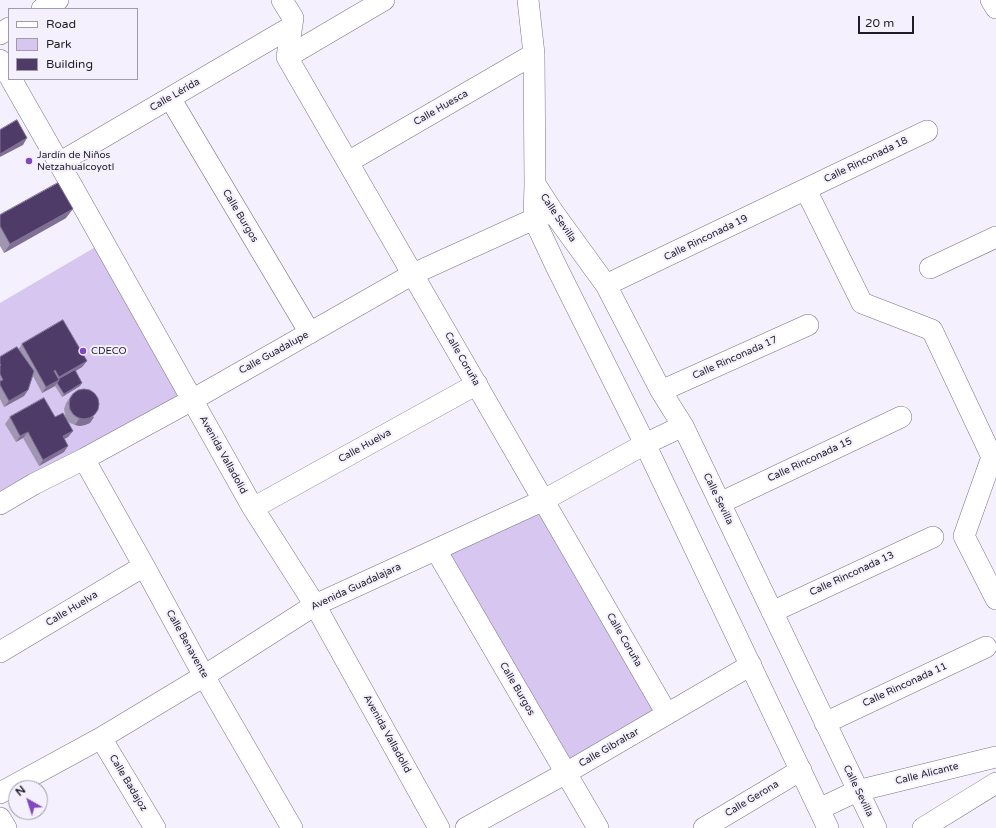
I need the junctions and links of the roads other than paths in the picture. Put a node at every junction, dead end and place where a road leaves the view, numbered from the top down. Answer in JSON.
{"nodes":[{"id":1,"x":58,"y":0,"type":"edge"},
{"id":2,"x":282,"y":0,"type":"edge"},
{"id":3,"x":384,"y":0,"type":"edge"},
{"id":4,"x":528,"y":0,"type":"edge"},
{"id":5,"x":991,"y":0,"type":"edge"},
{"id":6,"x":44,"y":8,"type":"edge"},
{"id":7,"x":996,"y":8,"type":"edge"},
{"id":8,"x":291,"y":27,"type":"junction"},
{"id":9,"x":534,"y":54,"type":"junction"},
{"id":10,"x":287,"y":57,"type":"junction"},
{"id":11,"x":0,"y":60,"type":"edge"},
{"id":12,"x":8,"y":74,"type":"edge"},
{"id":13,"x":12,"y":80,"type":"edge"},
{"id":14,"x":170,"y":98,"type":"junction"},
{"id":15,"x":927,"y":131,"type":"dead end"},
{"id":16,"x":348,"y":162,"type":"junction"},
{"id":17,"x":59,"y":163,"type":"junction"},
{"id":18,"x":806,"y":190,"type":"junction"},
{"id":19,"x":544,"y":215,"type":"junction"},
{"id":20,"x":996,"y":237,"type":"edge"},
{"id":21,"x":930,"y":268,"type":"dead end"},
{"id":22,"x":413,"y":274,"type":"junction"},
{"id":23,"x":606,"y":285,"type":"junction"},
{"id":24,"x":808,"y":325,"type":"dead end"},
{"id":25,"x":310,"y":333,"type":"junction"},
{"id":26,"x":477,"y":384,"type":"junction"},
{"id":27,"x":661,"y":391,"type":"junction"},
{"id":28,"x":192,"y":400,"type":"junction"},
{"id":29,"x":901,"y":418,"type":"dead end"},
{"id":30,"x":683,"y":426,"type":"junction"},
{"id":31,"x":645,"y":444,"type":"junction"},
{"id":32,"x":84,"y":459,"type":"junction"},
{"id":33,"x":544,"y":500,"type":"junction"},
{"id":34,"x":720,"y":503,"type":"junction"},
{"id":35,"x":0,"y":504,"type":"edge"},
{"id":36,"x":253,"y":508,"type":"junction"},
{"id":37,"x":933,"y":537,"type":"dead end"},
{"id":38,"x":436,"y":550,"type":"junction"},
{"id":39,"x":144,"y":566,"type":"junction"},
{"id":40,"x":996,"y":599,"type":"edge"},
{"id":41,"x":315,"y":604,"type":"junction"},
{"id":42,"x":772,"y":612,"type":"junction"},
{"id":43,"x":986,"y":647,"type":"dead end"},
{"id":44,"x":0,"y":652,"type":"edge"},
{"id":45,"x":751,"y":666,"type":"junction"},
{"id":46,"x":204,"y":676,"type":"junction"},
{"id":47,"x":667,"y":714,"type":"junction"},
{"id":48,"x":825,"y":723,"type":"junction"},
{"id":49,"x":102,"y":738,"type":"junction"},
{"id":50,"x":996,"y":757,"type":"edge"},
{"id":51,"x":801,"y":770,"type":"junction"},
{"id":52,"x":566,"y":773,"type":"junction"},
{"id":53,"x":996,"y":783,"type":"edge"},
{"id":54,"x":857,"y":791,"type":"junction"},
{"id":55,"x":0,"y":793,"type":"edge"},
{"id":56,"x":819,"y":809,"type":"junction"},
{"id":57,"x":0,"y":818,"type":"edge"},
{"id":58,"x":6,"y":828,"type":"edge"},
{"id":59,"x":155,"y":828,"type":"edge"},
{"id":60,"x":292,"y":828,"type":"edge"},
{"id":61,"x":439,"y":828,"type":"edge"},
{"id":62,"x":466,"y":828,"type":"edge"},
{"id":63,"x":598,"y":828,"type":"edge"},
{"id":64,"x":704,"y":828,"type":"edge"},
{"id":65,"x":828,"y":828,"type":"edge"},
{"id":66,"x":876,"y":828,"type":"edge"},
{"id":67,"x":922,"y":828,"type":"edge"}],
"edges":[{"from":1,"to":6,"type":"street"},
{"from":2,"to":8,"type":"street"},
{"from":3,"to":10,"type":"street"},
{"from":4,"to":9,"type":"street","name":"Calle Sevilla"},
{"from":5,"to":7,"type":"street"},
{"from":8,"to":10,"type":"street"},
{"from":8,"to":14,"type":"street","name":"Calle Lérida"},
{"from":9,"to":16,"type":"street","name":"Calle Huesca"},
{"from":9,"to":19,"type":"street","name":"Calle Sevilla"},
{"from":10,"to":16,"type":"street","name":"Calle Coruña"},
{"from":11,"to":12,"type":"street"},
{"from":13,"to":17,"type":"street","name":"Avenida Valladolid"},
{"from":14,"to":17,"type":"street","name":"Calle Lérida"},
{"from":14,"to":25,"type":"street","name":"Calle Burgos"},
{"from":15,"to":18,"type":"street","name":"Calle Rinconada 18"},
{"from":16,"to":22,"type":"street","name":"Calle Coruña"},
{"from":17,"to":28,"type":"street","name":"Avenida Valladolid"},
{"from":18,"to":23,"type":"street","name":"Calle Rinconada 19"},
{"from":18,"to":40,"type":"street"},
{"from":19,"to":22,"type":"street","name":"Calle Guadalupe"},
{"from":19,"to":23,"type":"street","name":"Calle Sevilla"},
{"from":19,"to":31,"type":"street","name":"Calle Sevilla"},
{"from":20,"to":21,"type":"street"},
{"from":22,"to":25,"type":"street","name":"Calle Guadalupe"},
{"from":22,"to":26,"type":"street","name":"Calle Coruña"},
{"from":23,"to":27,"type":"street","name":"Calle Sevilla"},
{"from":24,"to":27,"type":"street","name":"Calle Rinconada 17"},
{"from":25,"to":28,"type":"street","name":"Calle Guadalupe"},
{"from":26,"to":33,"type":"street","name":"Calle Coruña"},
{"from":26,"to":36,"type":"street","name":"Calle Huelva"},
{"from":27,"to":30,"type":"street","name":"Calle Sevilla"},
{"from":28,"to":32,"type":"street","name":"Calle Guadalupe"},
{"from":28,"to":36,"type":"street","name":"Avenida Valladolid"},
{"from":29,"to":34,"type":"street","name":"Calle Rinconada 15"},
{"from":30,"to":31,"type":"street","name":"Avenida Guadalajara"},
{"from":30,"to":34,"type":"street","name":"Calle Sevilla"},
{"from":31,"to":33,"type":"street","name":"Avenida Guadalajara"},
{"from":31,"to":45,"type":"street","name":"Calle Sevilla"},
{"from":32,"to":35,"type":"street","name":"Calle Guadalupe"},
{"from":32,"to":39,"type":"street","name":"Calle Benavente"},
{"from":33,"to":38,"type":"street","name":"Avenida Guadalajara"},
{"from":33,"to":47,"type":"street","name":"Calle Coruña"},
{"from":34,"to":42,"type":"street","name":"Calle Sevilla"},
{"from":36,"to":41,"type":"street","name":"Avenida Valladolid"},
{"from":37,"to":42,"type":"street","name":"Calle Rinconada 13"},
{"from":38,"to":41,"type":"street","name":"Avenida Guadalajara"},
{"from":38,"to":52,"type":"street","name":"Calle Burgos"},
{"from":39,"to":44,"type":"street","name":"Calle Huelva"},
{"from":39,"to":46,"type":"street","name":"Calle Benavente"},
{"from":41,"to":46,"type":"street","name":"Avenida Guadalajara"},
{"from":41,"to":61,"type":"street","name":"Avenida Valladolid"},
{"from":42,"to":48,"type":"street","name":"Calle Sevilla"},
{"from":43,"to":48,"type":"street","name":"Calle Rinconada 11"},
{"from":45,"to":47,"type":"street","name":"Calle Gibraltar"},
{"from":45,"to":51,"type":"street","name":"Calle Sevilla"},
{"from":46,"to":49,"type":"street","name":"Avenida Guadalajara"},
{"from":46,"to":60,"type":"street","name":"Calle Benavente"},
{"from":47,"to":52,"type":"street","name":"Calle Gibraltar"},
{"from":48,"to":54,"type":"street","name":"Calle Sevilla"},
{"from":49,"to":55,"type":"street","name":"Avenida Guadalajara"},
{"from":49,"to":59,"type":"street","name":"Calle Badajoz"},
{"from":50,"to":54,"type":"street","name":"Calle Alicante"},
{"from":51,"to":56,"type":"street","name":"Calle Sevilla"},
{"from":51,"to":64,"type":"street","name":"Calle Gerona"},
{"from":52,"to":62,"type":"street","name":"Calle Gibraltar"},
{"from":52,"to":63,"type":"street","name":"Calle Burgos"},
{"from":53,"to":67,"type":"street"},
{"from":54,"to":56,"type":"street","name":"Calle Alicante"},
{"from":54,"to":66,"type":"street","name":"Calle Sevilla"},
{"from":56,"to":65,"type":"street","name":"Calle Sevilla"},
{"from":57,"to":58,"type":"street"}]}
